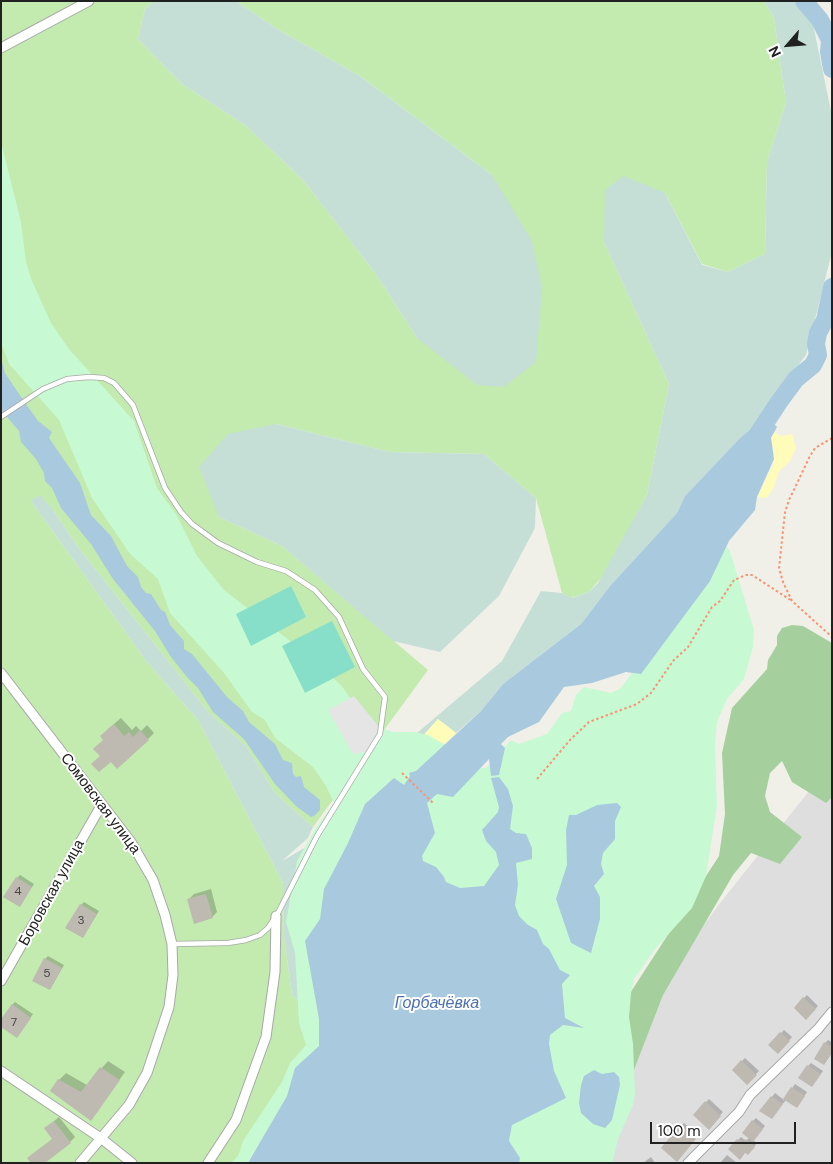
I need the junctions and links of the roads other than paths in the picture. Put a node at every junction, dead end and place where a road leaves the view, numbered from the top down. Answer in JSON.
{"nodes":[{"id":1,"x":89,"y":1,"type":"edge"},
{"id":2,"x":1,"y":48,"type":"edge"},
{"id":3,"x":1,"y":417,"type":"edge"},
{"id":4,"x":1,"y":672,"type":"edge"},
{"id":5,"x":102,"y":804,"type":"junction"},
{"id":6,"x":276,"y":916,"type":"junction"},
{"id":7,"x":172,"y":944,"type":"junction"},
{"id":8,"x":1,"y":981,"type":"edge"},
{"id":9,"x":832,"y":1012,"type":"edge"},
{"id":10,"x":1,"y":1071,"type":"edge"},
{"id":11,"x":102,"y":1139,"type":"junction"},
{"id":12,"x":80,"y":1163,"type":"edge"},
{"id":13,"x":132,"y":1163,"type":"edge"},
{"id":14,"x":208,"y":1163,"type":"edge"},
{"id":15,"x":688,"y":1163,"type":"edge"}],
"edges":[{"from":1,"to":2,"type":"street"},
{"from":3,"to":6,"type":"lane"},
{"from":4,"to":5,"type":"street","name":"Сомовская улица"},
{"from":5,"to":7,"type":"street","name":"Сомовская улица"},
{"from":5,"to":8,"type":"street","name":"Боровская улица"},
{"from":6,"to":7,"type":"lane"},
{"from":6,"to":14,"type":"street"},
{"from":7,"to":11,"type":"street","name":"Сомовская улица"},
{"from":9,"to":15,"type":"street"},
{"from":10,"to":11,"type":"street"},
{"from":11,"to":12,"type":"street","name":"Сомовская улица"},
{"from":11,"to":13,"type":"street"}]}
